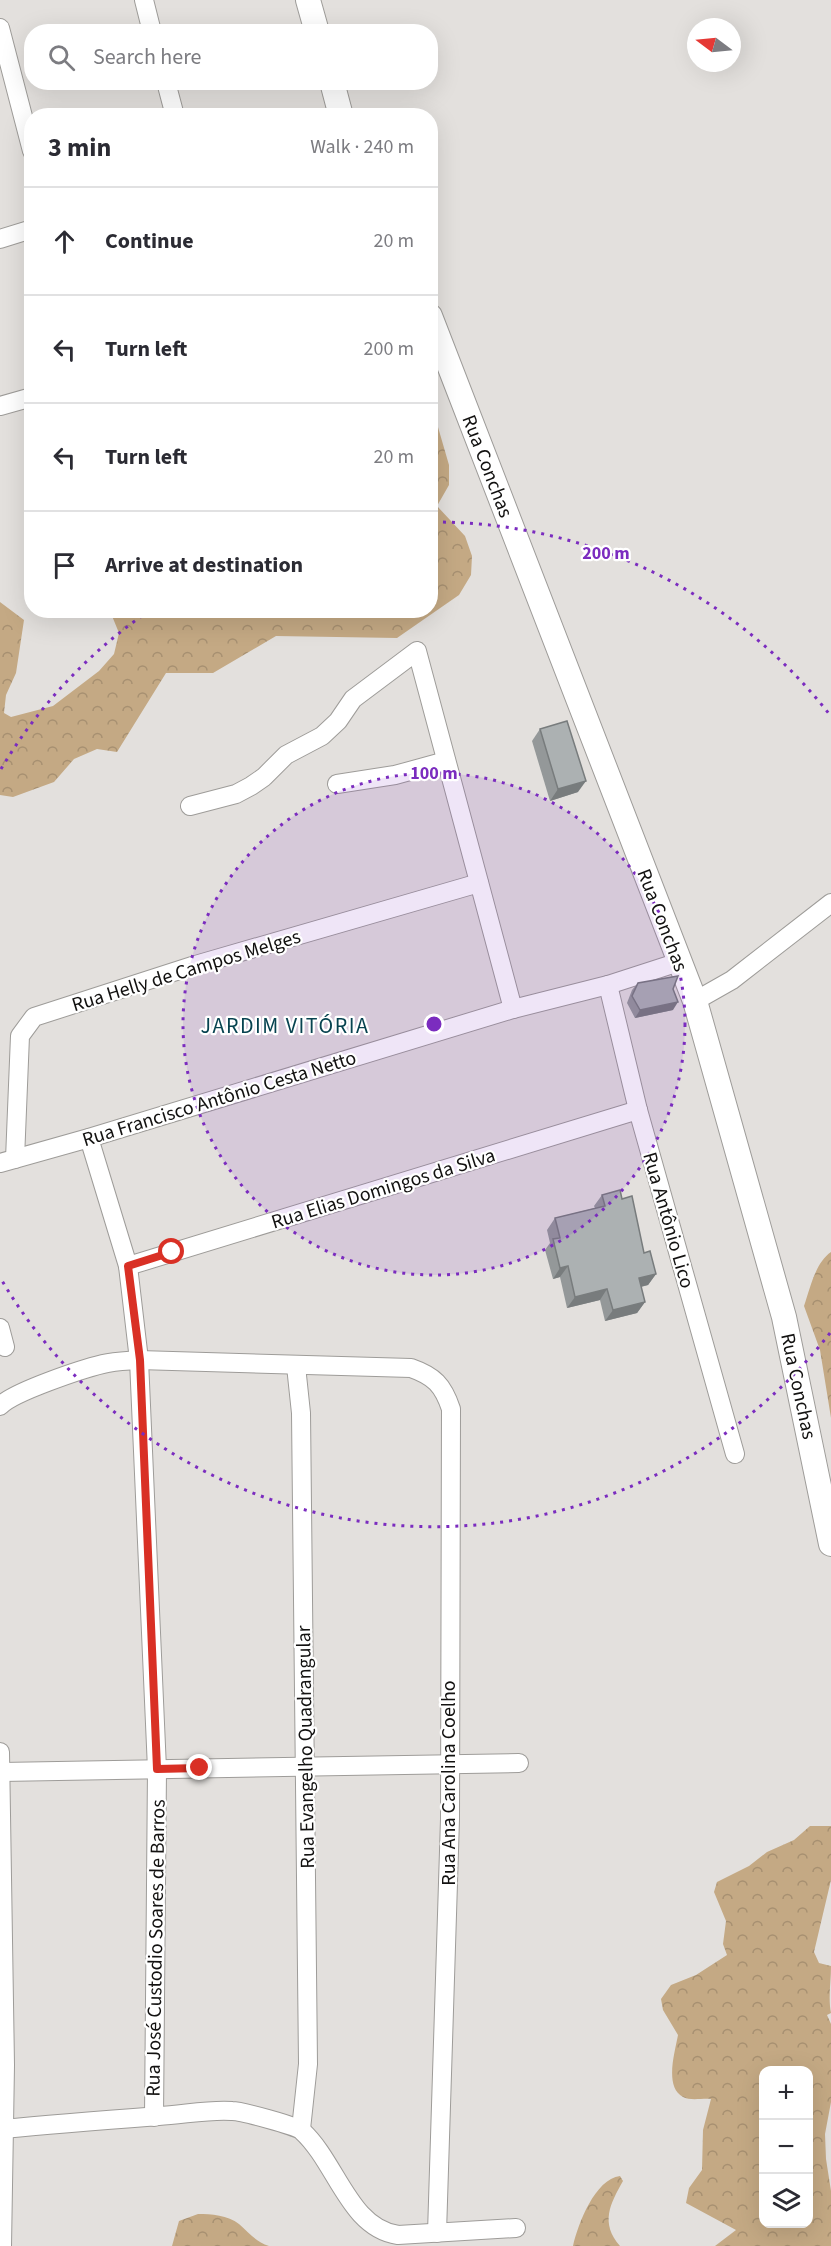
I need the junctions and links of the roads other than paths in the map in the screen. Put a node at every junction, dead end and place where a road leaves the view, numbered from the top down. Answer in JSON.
{"nodes":[{"id":1,"x":144,"y":0,"type":"edge"},
{"id":2,"x":308,"y":0,"type":"edge"},
{"id":3,"x":150,"y":24,"type":"edge"},
{"id":4,"x":314,"y":24,"type":"edge"},
{"id":5,"x":0,"y":28,"type":"edge"},
{"id":6,"x":167,"y":90,"type":"edge"},
{"id":7,"x":334,"y":90,"type":"edge"},
{"id":8,"x":173,"y":108,"type":"edge"},
{"id":9,"x":339,"y":108,"type":"edge"},
{"id":10,"x":24,"y":121,"type":"edge"},
{"id":11,"x":24,"y":232,"type":"edge"},
{"id":12,"x":0,"y":239,"type":"edge"},
{"id":13,"x":438,"y":337,"type":"edge"},
{"id":14,"x":24,"y":399,"type":"edge"},
{"id":15,"x":0,"y":406,"type":"edge"},
{"id":16,"x":446,"y":761,"type":"junction"},
{"id":17,"x":337,"y":784,"type":"dead end"},
{"id":18,"x":190,"y":806,"type":"dead end"},
{"id":19,"x":479,"y":883,"type":"junction"},
{"id":20,"x":831,"y":903,"type":"edge"},
{"id":21,"x":679,"y":962,"type":"junction"},
{"id":22,"x":608,"y":985,"type":"junction"},
{"id":23,"x":695,"y":1001,"type":"junction"},
{"id":24,"x":513,"y":1009,"type":"junction"},
{"id":25,"x":638,"y":1110,"type":"junction"},
{"id":26,"x":89,"y":1138,"type":"junction"},
{"id":27,"x":7,"y":1161,"type":"edge"},
{"id":28,"x":128,"y":1266,"type":"junction"},
{"id":29,"x":0,"y":1328,"type":"edge"},
{"id":30,"x":5,"y":1347,"type":"dead end"},
{"id":31,"x":140,"y":1360,"type":"junction"},
{"id":32,"x":296,"y":1366,"type":"junction"},
{"id":33,"x":0,"y":1406,"type":"edge"},
{"id":34,"x":735,"y":1454,"type":"dead end"},
{"id":35,"x":831,"y":1544,"type":"edge"},
{"id":36,"x":0,"y":1752,"type":"edge"},
{"id":37,"x":519,"y":1763,"type":"dead end"},
{"id":38,"x":449,"y":1764,"type":"junction"},
{"id":39,"x":306,"y":1767,"type":"junction"},
{"id":40,"x":157,"y":1769,"type":"junction"},
{"id":41,"x":1,"y":1772,"type":"edge"},
{"id":42,"x":153,"y":2117,"type":"junction"},
{"id":43,"x":301,"y":2128,"type":"junction"},
{"id":44,"x":3,"y":2130,"type":"junction"},
{"id":45,"x":516,"y":2228,"type":"dead end"},
{"id":46,"x":437,"y":2233,"type":"junction"},
{"id":47,"x":2,"y":2246,"type":"edge"}],
"edges":[{"from":1,"to":3,"type":"street"},
{"from":2,"to":4,"type":"main road"},
{"from":5,"to":10,"type":"street"},
{"from":6,"to":8,"type":"street"},
{"from":7,"to":9,"type":"main road"},
{"from":11,"to":12,"type":"street"},
{"from":13,"to":21,"type":"main road","name":"Rua Conchas"},
{"from":14,"to":15,"type":"street"},
{"from":16,"to":17,"type":"street"},
{"from":16,"to":18,"type":"street"},
{"from":16,"to":19,"type":"street"},
{"from":19,"to":24,"type":"street"},
{"from":19,"to":27,"type":"street","name":"Rua Helly de Campos Melges"},
{"from":20,"to":23,"type":"street"},
{"from":21,"to":22,"type":"street","name":"Rua Francisco Antônio Cesta Netto"},
{"from":21,"to":23,"type":"main road","name":"Rua Conchas"},
{"from":22,"to":24,"type":"street","name":"Rua Francisco Antônio Cesta Netto"},
{"from":22,"to":25,"type":"street","name":"Rua Antônio Lico"},
{"from":23,"to":35,"type":"main road","name":"Rua Conchas"},
{"from":24,"to":26,"type":"street","name":"Rua Francisco Antônio Cesta Netto"},
{"from":25,"to":28,"type":"street","name":"Rua Elias Domingos da Silva"},
{"from":25,"to":34,"type":"street","name":"Rua Antônio Lico"},
{"from":26,"to":27,"type":"street","name":"Rua Francisco Antônio Cesta Netto"},
{"from":26,"to":28,"type":"street","name":"Rua José Custodio Soares de Barros"},
{"from":28,"to":31,"type":"street","name":"Rua José Custodio Soares de Barros"},
{"from":29,"to":30,"type":"street"},
{"from":31,"to":32,"type":"street","name":"Rua Ana Carolina Coelho"},
{"from":31,"to":33,"type":"street","name":"Rua Ana Carolina Coelho"},
{"from":31,"to":40,"type":"street","name":"Rua José Custodio Soares de Barros"},
{"from":32,"to":38,"type":"street","name":"Rua Ana Carolina Coelho"},
{"from":32,"to":39,"type":"street","name":"Rua Evangelho Quadrangular"},
{"from":36,"to":41,"type":"street"},
{"from":37,"to":38,"type":"street"},
{"from":38,"to":39,"type":"street"},
{"from":38,"to":46,"type":"street","name":"Rua Ana Carolina Coelho"},
{"from":39,"to":40,"type":"street"},
{"from":39,"to":43,"type":"street","name":"Rua Evangelho Quadrangular"},
{"from":40,"to":41,"type":"street"},
{"from":40,"to":42,"type":"street","name":"Rua José Custodio Soares de Barros"},
{"from":41,"to":44,"type":"street"},
{"from":42,"to":43,"type":"street"},
{"from":42,"to":44,"type":"street"},
{"from":43,"to":46,"type":"street"},
{"from":44,"to":47,"type":"street"},
{"from":45,"to":46,"type":"street"}]}
